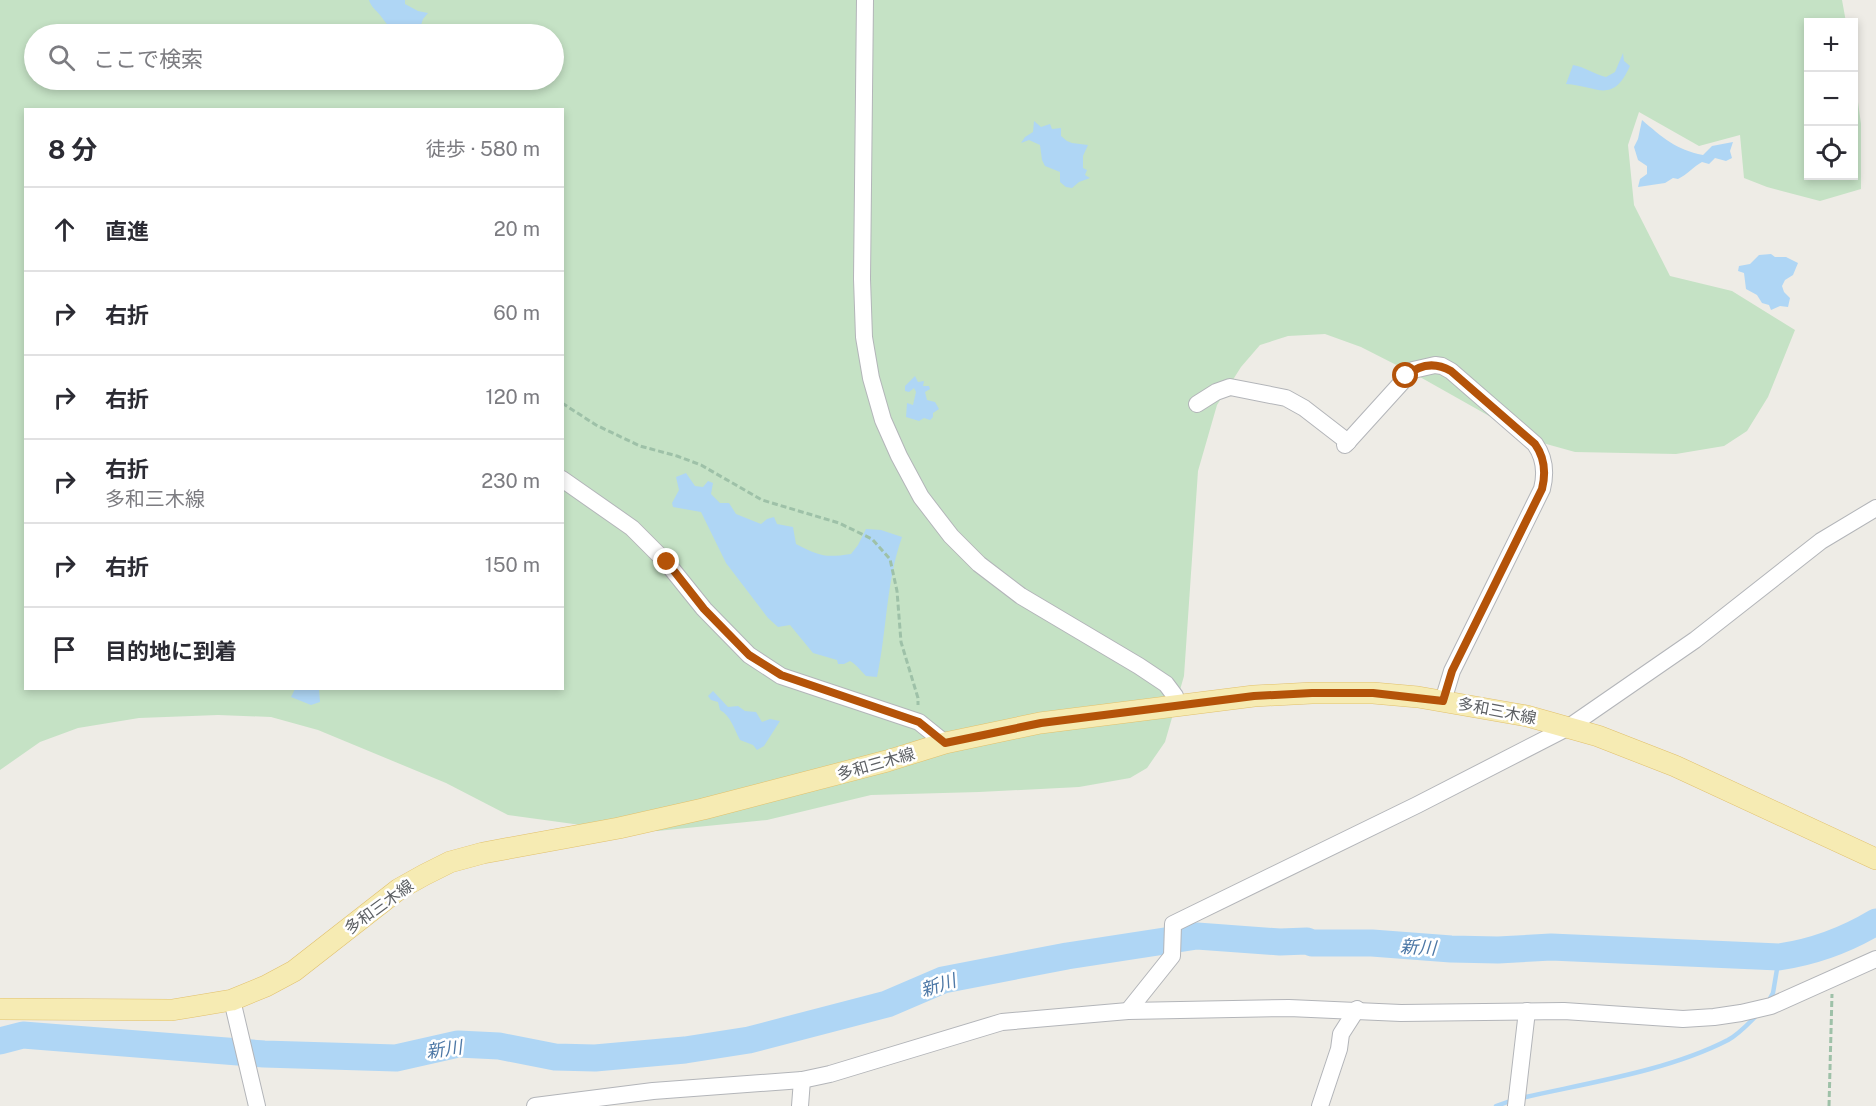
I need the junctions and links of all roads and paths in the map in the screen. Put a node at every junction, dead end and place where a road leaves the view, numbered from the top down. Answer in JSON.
{"nodes":[{"id":1,"x":865,"y":0,"type":"edge"},
{"id":2,"x":564,"y":404,"type":"edge"},
{"id":3,"x":1197,"y":404,"type":"dead end"},
{"id":4,"x":564,"y":480,"type":"edge"},
{"id":5,"x":1876,"y":508,"type":"edge"},
{"id":6,"x":1443,"y":701,"type":"junction"},
{"id":7,"x":1178,"y":705,"type":"junction"},
{"id":8,"x":919,"y":722,"type":"junction"},
{"id":9,"x":1569,"y":727,"type":"junction"},
{"id":10,"x":945,"y":743,"type":"junction"},
{"id":11,"x":1876,"y":859,"type":"edge"},
{"id":12,"x":1876,"y":959,"type":"edge"},
{"id":13,"x":1832,"y":980,"type":"junction"},
{"id":14,"x":232,"y":1000,"type":"junction"},
{"id":15,"x":0,"y":1009,"type":"edge"},
{"id":16,"x":1357,"y":1010,"type":"junction"},
{"id":17,"x":1128,"y":1011,"type":"junction"},
{"id":18,"x":1527,"y":1011,"type":"junction"},
{"id":19,"x":802,"y":1080,"type":"junction"},
{"id":20,"x":257,"y":1106,"type":"edge"},
{"id":21,"x":535,"y":1106,"type":"edge"},
{"id":22,"x":800,"y":1106,"type":"edge"},
{"id":23,"x":1320,"y":1106,"type":"edge"},
{"id":24,"x":1516,"y":1106,"type":"edge"},
{"id":25,"x":1829,"y":1106,"type":"edge"}],
"edges":[{"from":1,"to":7,"type":"street"},
{"from":2,"to":8,"type":"path"},
{"from":3,"to":6,"type":"street"},
{"from":4,"to":8,"type":"street"},
{"from":5,"to":9,"type":"street"},
{"from":6,"to":7,"type":"main road","name":"多和三木線"},
{"from":6,"to":9,"type":"main road","name":"多和三木線"},
{"from":7,"to":10,"type":"main road","name":"多和三木線"},
{"from":8,"to":10,"type":"street"},
{"from":9,"to":11,"type":"main road","name":"多和三木線"},
{"from":9,"to":17,"type":"street"},
{"from":10,"to":14,"type":"main road","name":"多和三木線"},
{"from":12,"to":13,"type":"street"},
{"from":13,"to":18,"type":"street"},
{"from":13,"to":25,"type":"path"},
{"from":14,"to":15,"type":"main road","name":"多和三木線"},
{"from":14,"to":20,"type":"street"},
{"from":16,"to":17,"type":"street"},
{"from":16,"to":18,"type":"street"},
{"from":16,"to":23,"type":"street"},
{"from":17,"to":19,"type":"street"},
{"from":18,"to":24,"type":"street"},
{"from":19,"to":21,"type":"street"},
{"from":19,"to":22,"type":"street"}]}
